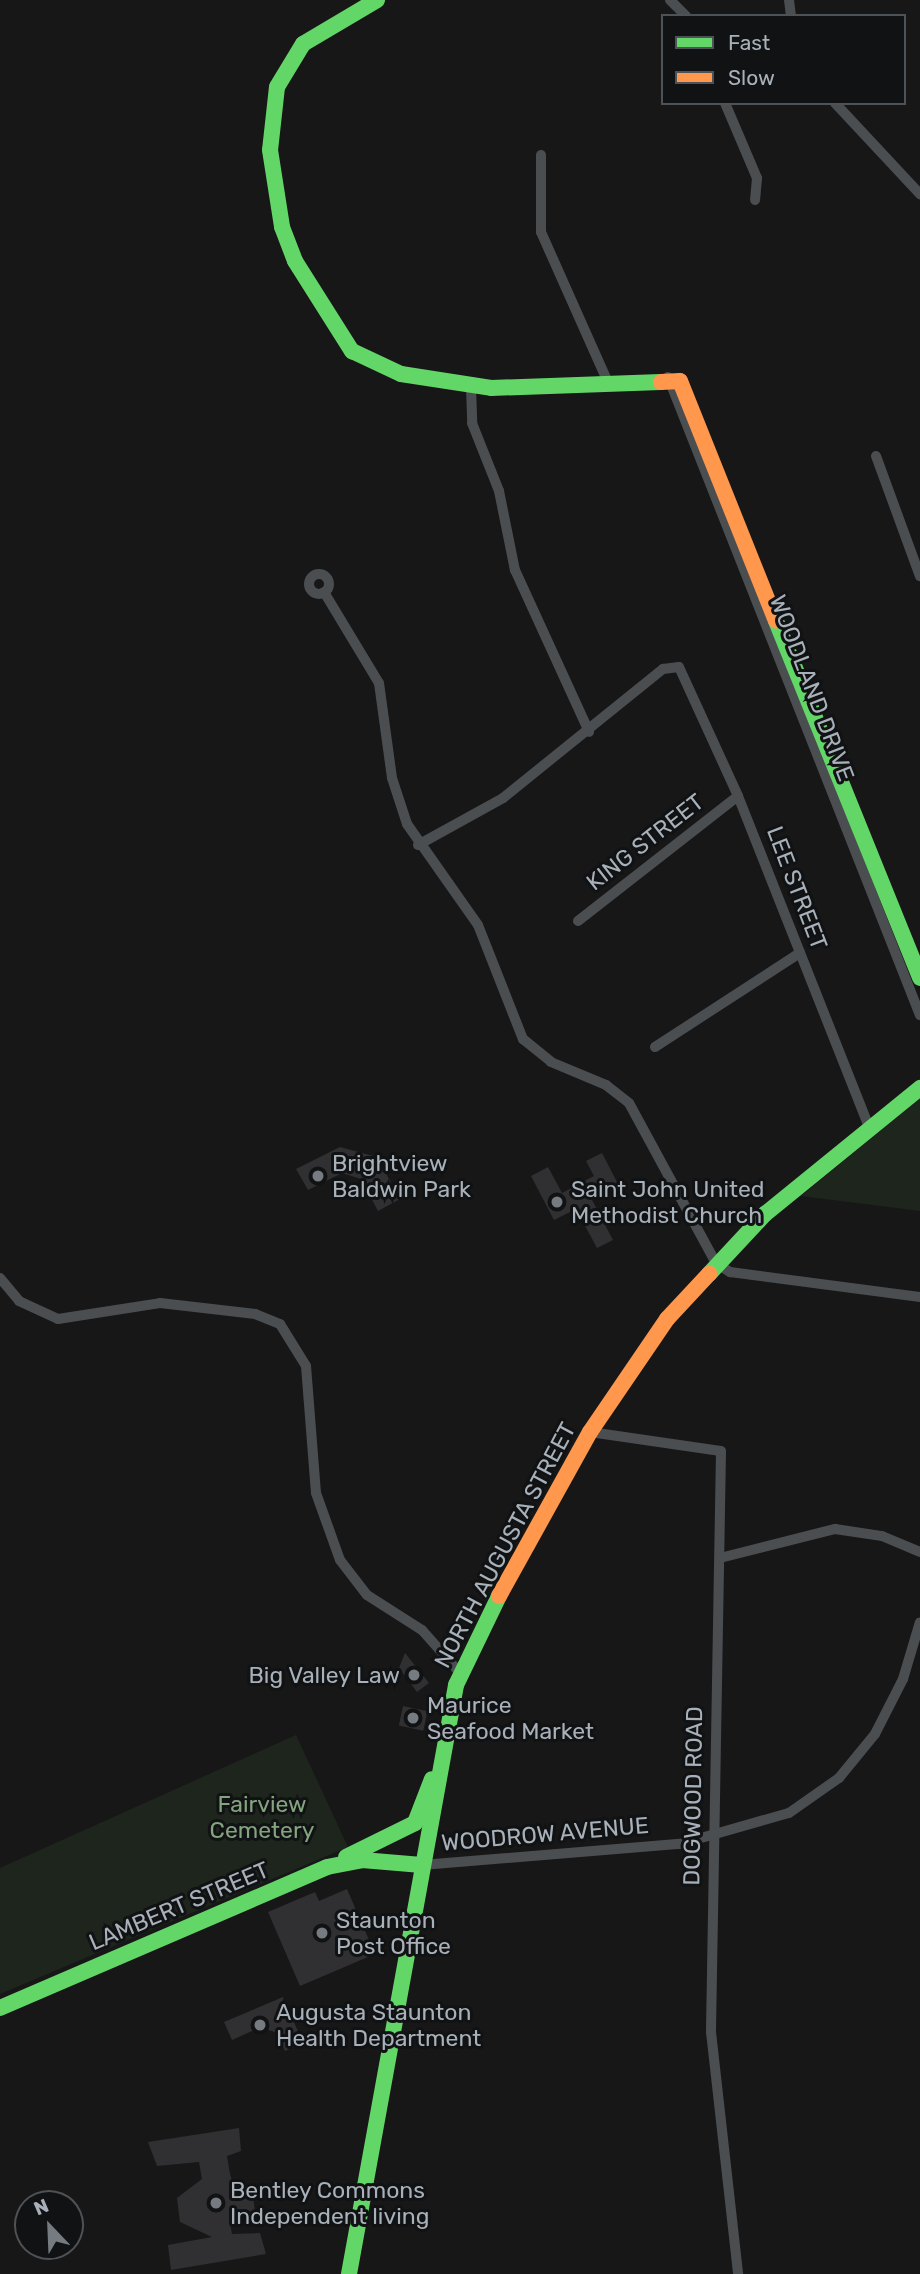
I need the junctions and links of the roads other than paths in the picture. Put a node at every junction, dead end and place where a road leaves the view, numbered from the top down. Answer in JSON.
{"nodes":[{"id":1,"x":377,"y":0,"type":"edge"},
{"id":2,"x":670,"y":0,"type":"edge"},
{"id":3,"x":684,"y":14,"type":"edge"},
{"id":4,"x":726,"y":105,"type":"edge"},
{"id":5,"x":837,"y":105,"type":"edge"},
{"id":6,"x":541,"y":155,"type":"dead end"},
{"id":7,"x":920,"y":194,"type":"edge"},
{"id":8,"x":755,"y":200,"type":"dead end"},
{"id":9,"x":668,"y":377,"type":"junction"},
{"id":10,"x":609,"y":385,"type":"junction"},
{"id":11,"x":471,"y":387,"type":"junction"},
{"id":12,"x":876,"y":456,"type":"dead end"},
{"id":13,"x":920,"y":576,"type":"edge"},
{"id":14,"x":324,"y":592,"type":"dead end"},
{"id":15,"x":589,"y":732,"type":"junction"},
{"id":16,"x":738,"y":796,"type":"junction"},
{"id":17,"x":418,"y":845,"type":"junction"},
{"id":18,"x":578,"y":921,"type":"dead end"},
{"id":19,"x":800,"y":953,"type":"junction"},
{"id":20,"x":920,"y":978,"type":"edge"},
{"id":21,"x":920,"y":1015,"type":"edge"},
{"id":22,"x":655,"y":1047,"type":"dead end"},
{"id":23,"x":920,"y":1088,"type":"edge"},
{"id":24,"x":870,"y":1129,"type":"junction"},
{"id":25,"x":716,"y":1263,"type":"junction"},
{"id":26,"x":0,"y":1279,"type":"edge"},
{"id":27,"x":920,"y":1297,"type":"edge"},
{"id":28,"x":590,"y":1432,"type":"junction"},
{"id":29,"x":920,"y":1552,"type":"edge"},
{"id":30,"x":720,"y":1558,"type":"junction"},
{"id":31,"x":920,"y":1622,"type":"edge"},
{"id":32,"x":460,"y":1673,"type":"junction"},
{"id":33,"x":448,"y":1734,"type":"junction"},
{"id":34,"x":713,"y":1835,"type":"junction"},
{"id":35,"x":422,"y":1865,"type":"junction"},
{"id":36,"x":327,"y":1867,"type":"junction"},
{"id":37,"x":0,"y":2008,"type":"edge"},
{"id":38,"x":349,"y":2274,"type":"edge"},
{"id":39,"x":738,"y":2274,"type":"edge"}],
"edges":[{"from":1,"to":11,"type":"street"},
{"from":2,"to":3,"type":"street"},
{"from":4,"to":8,"type":"street"},
{"from":5,"to":7,"type":"street"},
{"from":6,"to":10,"type":"street"},
{"from":9,"to":10,"type":"street"},
{"from":9,"to":20,"type":"street","name":"WOODLAND DRIVE"},
{"from":9,"to":21,"type":"street","name":"WOODLAND DRIVE"},
{"from":10,"to":11,"type":"street"},
{"from":11,"to":15,"type":"street"},
{"from":12,"to":13,"type":"street"},
{"from":14,"to":17,"type":"street"},
{"from":15,"to":16,"type":"street","name":"LEE STREET"},
{"from":15,"to":17,"type":"street"},
{"from":16,"to":18,"type":"street","name":"KING STREET"},
{"from":16,"to":19,"type":"street","name":"LEE STREET"},
{"from":17,"to":25,"type":"street"},
{"from":19,"to":22,"type":"street"},
{"from":19,"to":24,"type":"street","name":"LEE STREET"},
{"from":23,"to":24,"type":"street","name":"NORTH AUGUSTA STREET"},
{"from":24,"to":25,"type":"street","name":"NORTH AUGUSTA STREET"},
{"from":25,"to":27,"type":"street"},
{"from":25,"to":28,"type":"street","name":"NORTH AUGUSTA STREET"},
{"from":26,"to":32,"type":"street"},
{"from":28,"to":30,"type":"street","name":"DOGWOOD ROAD"},
{"from":28,"to":32,"type":"street","name":"NORTH AUGUSTA STREET"},
{"from":29,"to":30,"type":"street"},
{"from":30,"to":34,"type":"street","name":"DOGWOOD ROAD"},
{"from":31,"to":34,"type":"street","name":"WOODROW AVENUE"},
{"from":32,"to":33,"type":"street","name":"NORTH AUGUSTA STREET"},
{"from":33,"to":35,"type":"street","name":"NORTH AUGUSTA STREET"},
{"from":33,"to":36,"type":"street"},
{"from":34,"to":35,"type":"street","name":"WOODROW AVENUE"},
{"from":34,"to":39,"type":"street","name":"DOGWOOD ROAD"},
{"from":35,"to":36,"type":"street","name":"LAMBERT STREET"},
{"from":35,"to":38,"type":"street","name":"NORTH AUGUSTA STREET"},
{"from":36,"to":37,"type":"street","name":"LAMBERT STREET"}]}
